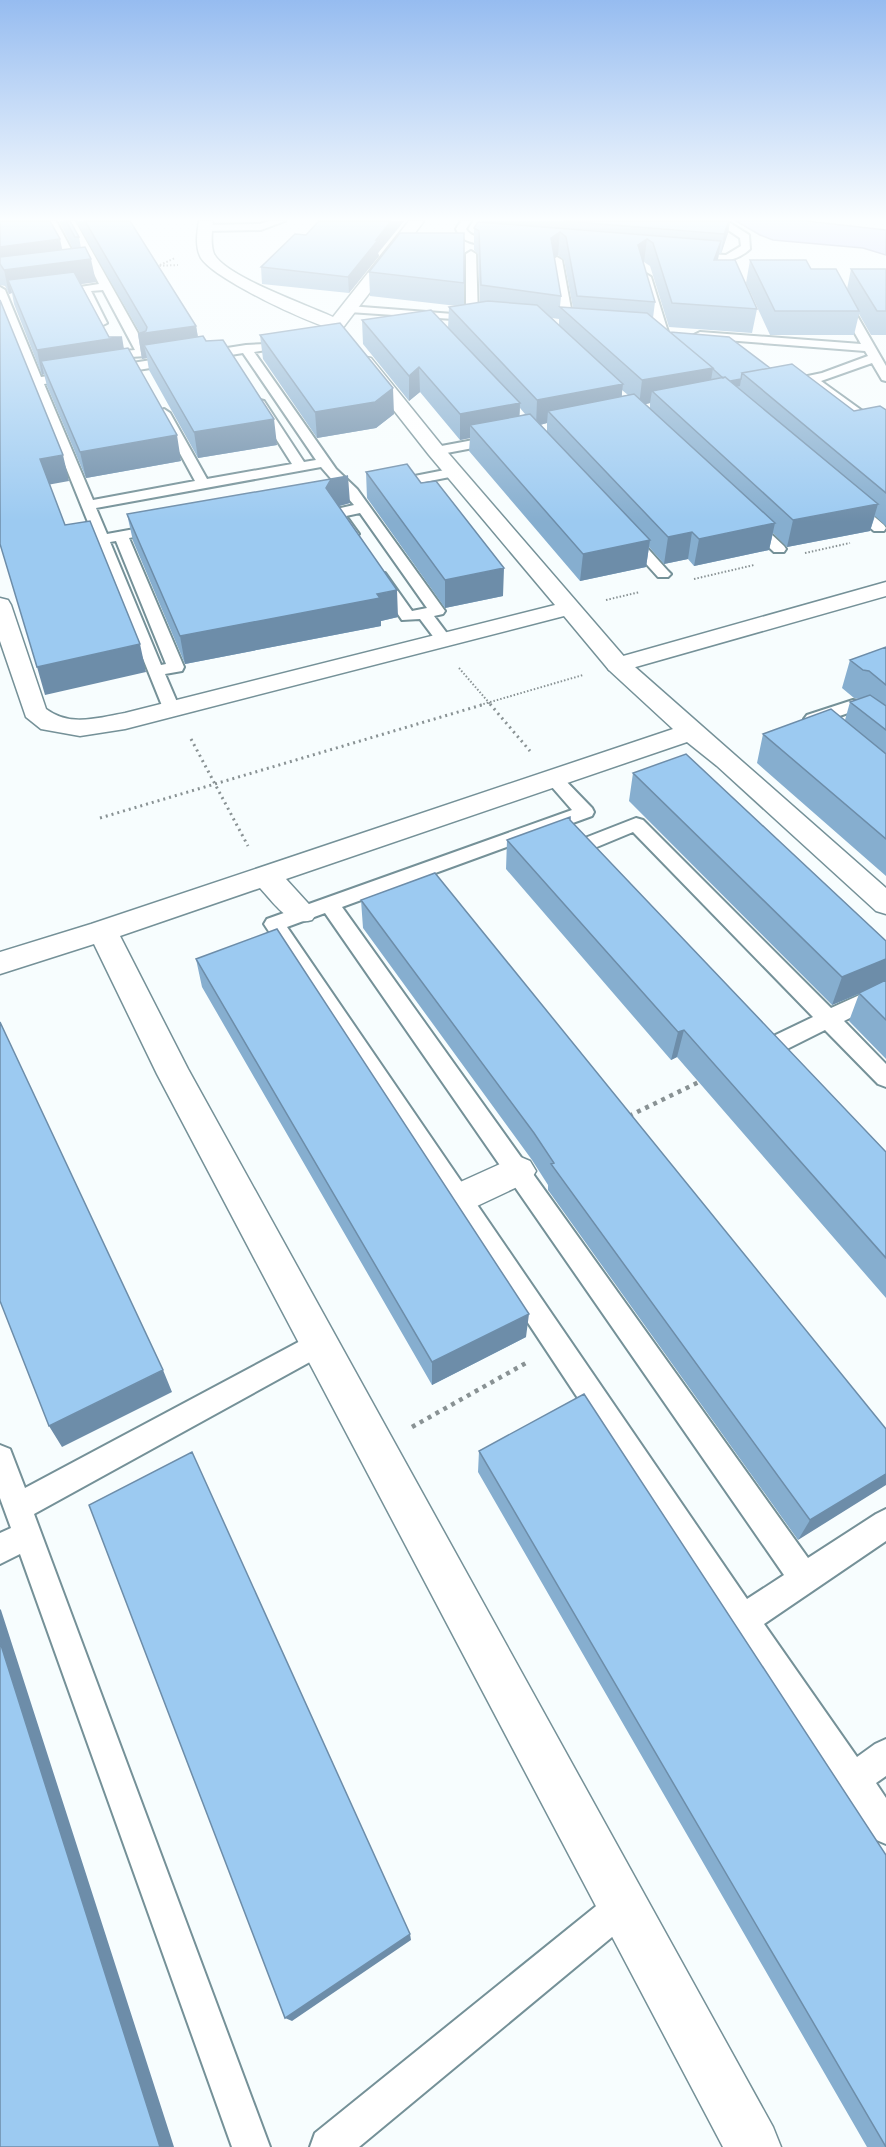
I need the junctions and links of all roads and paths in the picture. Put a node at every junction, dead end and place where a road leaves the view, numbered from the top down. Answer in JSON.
{"nodes":[{"id":1,"x":15,"y":321,"type":"edge"},
{"id":2,"x":98,"y":321,"type":"edge"},
{"id":3,"x":125,"y":321,"type":"edge"},
{"id":4,"x":315,"y":321,"type":"edge"},
{"id":5,"x":346,"y":321,"type":"edge"},
{"id":6,"x":430,"y":321,"type":"edge"},
{"id":7,"x":568,"y":321,"type":"edge"},
{"id":8,"x":665,"y":321,"type":"edge"},
{"id":9,"x":854,"y":321,"type":"edge"},
{"id":10,"x":569,"y":325,"type":"edge"},
{"id":11,"x":440,"y":332,"type":"edge"},
{"id":12,"x":343,"y":337,"type":"junction"},
{"id":13,"x":280,"y":344,"type":"edge"},
{"id":14,"x":246,"y":349,"type":"junction"},
{"id":15,"x":871,"y":353,"type":"junction"},
{"id":16,"x":137,"y":366,"type":"junction"},
{"id":17,"x":886,"y":377,"type":"edge"},
{"id":18,"x":811,"y":379,"type":"junction"},
{"id":19,"x":37,"y":381,"type":"junction"},
{"id":20,"x":768,"y":388,"type":"edge"},
{"id":21,"x":251,"y":390,"type":"edge"},
{"id":22,"x":154,"y":397,"type":"edge"},
{"id":23,"x":886,"y":434,"type":"edge"},
{"id":24,"x":512,"y":437,"type":"edge"},
{"id":25,"x":436,"y":451,"type":"junction"},
{"id":26,"x":325,"y":462,"type":"junction"},
{"id":27,"x":300,"y":466,"type":"junction"},
{"id":28,"x":455,"y":472,"type":"junction"},
{"id":29,"x":203,"y":484,"type":"junction"},
{"id":30,"x":363,"y":490,"type":"junction"},
{"id":31,"x":330,"y":496,"type":"edge"},
{"id":32,"x":843,"y":497,"type":"edge"},
{"id":33,"x":88,"y":505,"type":"junction"},
{"id":34,"x":363,"y":508,"type":"junction"},
{"id":35,"x":736,"y":509,"type":"edge"},
{"id":36,"x":615,"y":521,"type":"edge"},
{"id":37,"x":176,"y":525,"type":"edge"},
{"id":38,"x":879,"y":528,"type":"edge"},
{"id":39,"x":121,"y":536,"type":"junction"},
{"id":40,"x":102,"y":539,"type":"junction"},
{"id":41,"x":855,"y":542,"type":"edge"},
{"id":42,"x":779,"y":549,"type":"edge"},
{"id":43,"x":802,"y":554,"type":"edge"},
{"id":44,"x":765,"y":563,"type":"edge"},
{"id":45,"x":663,"y":574,"type":"edge"},
{"id":46,"x":685,"y":581,"type":"dead end"},
{"id":47,"x":886,"y":589,"type":"edge"},
{"id":48,"x":650,"y":590,"type":"dead end"},
{"id":49,"x":0,"y":605,"type":"edge"},
{"id":50,"x":570,"y":608,"type":"junction"},
{"id":51,"x":424,"y":614,"type":"junction"},
{"id":52,"x":441,"y":641,"type":"junction"},
{"id":53,"x":6,"y":647,"type":"edge"},
{"id":54,"x":618,"y":665,"type":"junction"},
{"id":55,"x":155,"y":671,"type":"junction"},
{"id":56,"x":487,"y":704,"type":"junction"},
{"id":57,"x":173,"y":709,"type":"junction"},
{"id":58,"x":886,"y":730,"type":"edge"},
{"id":59,"x":691,"y":732,"type":"junction"},
{"id":60,"x":831,"y":734,"type":"edge"},
{"id":61,"x":554,"y":779,"type":"junction"},
{"id":62,"x":213,"y":784,"type":"junction"},
{"id":63,"x":585,"y":812,"type":"junction"},
{"id":64,"x":100,"y":818,"type":"dead end"},
{"id":65,"x":606,"y":836,"type":"junction"},
{"id":66,"x":603,"y":872,"type":"edge"},
{"id":67,"x":265,"y":876,"type":"junction"},
{"id":68,"x":329,"y":903,"type":"junction"},
{"id":69,"x":886,"y":904,"type":"edge"},
{"id":70,"x":302,"y":913,"type":"junction"},
{"id":71,"x":102,"y":931,"type":"junction"},
{"id":72,"x":0,"y":963,"type":"edge"},
{"id":73,"x":886,"y":990,"type":"edge"},
{"id":74,"x":828,"y":1019,"type":"junction"},
{"id":75,"x":753,"y":1031,"type":"edge"},
{"id":76,"x":769,"y":1048,"type":"junction"},
{"id":77,"x":784,"y":1065,"type":"edge"},
{"id":78,"x":886,"y":1078,"type":"edge"},
{"id":79,"x":706,"y":1079,"type":"edge"},
{"id":80,"x":622,"y":1120,"type":"edge"},
{"id":81,"x":518,"y":1171,"type":"junction"},
{"id":82,"x":460,"y":1199,"type":"junction"},
{"id":83,"x":319,"y":1343,"type":"junction"},
{"id":84,"x":558,"y":1345,"type":"junction"},
{"id":85,"x":376,"y":1447,"type":"junction"},
{"id":86,"x":0,"y":1459,"type":"edge"},
{"id":87,"x":886,"y":1524,"type":"edge"},
{"id":88,"x":15,"y":1530,"type":"edge"},
{"id":89,"x":805,"y":1579,"type":"junction"},
{"id":90,"x":743,"y":1620,"type":"junction"},
{"id":91,"x":886,"y":1755,"type":"edge"},
{"id":92,"x":854,"y":1780,"type":"junction"},
{"id":93,"x":886,"y":1827,"type":"edge"},
{"id":94,"x":623,"y":1906,"type":"junction"},
{"id":95,"x":251,"y":2147,"type":"edge"},
{"id":96,"x":329,"y":2147,"type":"edge"},
{"id":97,"x":753,"y":2147,"type":"edge"}],
"edges":[{"from":1,"to":19,"type":"lane"},
{"from":2,"to":16,"type":"lane"},
{"from":3,"to":16,"type":"lane"},
{"from":4,"to":12,"type":"street"},
{"from":5,"to":12,"type":"street"},
{"from":6,"to":11,"type":"lane"},
{"from":7,"to":10,"type":"lane"},
{"from":8,"to":15,"type":"lane"},
{"from":9,"to":15,"type":"lane"},
{"from":12,"to":25,"type":"street"},
{"from":13,"to":14,"type":"lane"},
{"from":14,"to":16,"type":"lane"},
{"from":14,"to":26,"type":"lane"},
{"from":15,"to":17,"type":"lane"},
{"from":15,"to":18,"type":"lane"},
{"from":16,"to":19,"type":"lane"},
{"from":18,"to":20,"type":"lane"},
{"from":18,"to":23,"type":"lane"},
{"from":19,"to":33,"type":"lane"},
{"from":21,"to":27,"type":"lane"},
{"from":22,"to":29,"type":"lane"},
{"from":24,"to":25,"type":"lane"},
{"from":25,"to":28,"type":"street"},
{"from":26,"to":27,"type":"lane"},
{"from":26,"to":30,"type":"lane"},
{"from":27,"to":29,"type":"lane"},
{"from":28,"to":30,"type":"lane"},
{"from":28,"to":50,"type":"street"},
{"from":29,"to":33,"type":"lane"},
{"from":30,"to":31,"type":"lane"},
{"from":30,"to":34,"type":"lane"},
{"from":32,"to":38,"type":"lane"},
{"from":33,"to":40,"type":"lane"},
{"from":34,"to":51,"type":"lane"},
{"from":34,"to":51,"type":"lane"},
{"from":35,"to":42,"type":"lane"},
{"from":36,"to":45,"type":"lane"},
{"from":37,"to":39,"type":"lane"},
{"from":39,"to":40,"type":"lane"},
{"from":39,"to":55,"type":"lane"},
{"from":40,"to":55,"type":"lane"},
{"from":41,"to":43,"type":"path"},
{"from":44,"to":46,"type":"path"},
{"from":47,"to":54,"type":"street"},
{"from":48,"to":50,"type":"path"},
{"from":49,"to":53,"type":"street"},
{"from":50,"to":52,"type":"street"},
{"from":50,"to":54,"type":"street"},
{"from":51,"to":52,"type":"lane"},
{"from":52,"to":56,"type":"path"},
{"from":52,"to":57,"type":"street"},
{"from":53,"to":57,"type":"street"},
{"from":54,"to":56,"type":"path"},
{"from":54,"to":59,"type":"street"},
{"from":55,"to":57,"type":"lane"},
{"from":56,"to":61,"type":"path"},
{"from":56,"to":62,"type":"path"},
{"from":57,"to":62,"type":"path"},
{"from":58,"to":60,"type":"lane"},
{"from":59,"to":61,"type":"street"},
{"from":59,"to":69,"type":"street"},
{"from":61,"to":63,"type":"lane"},
{"from":61,"to":67,"type":"street"},
{"from":62,"to":64,"type":"path"},
{"from":62,"to":67,"type":"path"},
{"from":63,"to":65,"type":"lane"},
{"from":63,"to":68,"type":"lane"},
{"from":65,"to":66,"type":"lane"},
{"from":65,"to":74,"type":"lane"},
{"from":67,"to":70,"type":"street"},
{"from":67,"to":71,"type":"street"},
{"from":68,"to":70,"type":"lane"},
{"from":68,"to":81,"type":"lane"},
{"from":70,"to":82,"type":"lane"},
{"from":71,"to":72,"type":"street"},
{"from":71,"to":83,"type":"street"},
{"from":73,"to":74,"type":"lane"},
{"from":74,"to":76,"type":"lane"},
{"from":74,"to":78,"type":"lane"},
{"from":75,"to":76,"type":"lane"},
{"from":76,"to":77,"type":"lane"},
{"from":79,"to":80,"type":"path"},
{"from":81,"to":82,"type":"street"},
{"from":81,"to":89,"type":"lane"},
{"from":82,"to":84,"type":"lane"},
{"from":83,"to":85,"type":"street"},
{"from":83,"to":88,"type":"lane"},
{"from":84,"to":85,"type":"path"},
{"from":84,"to":90,"type":"lane"},
{"from":85,"to":94,"type":"street"},
{"from":86,"to":88,"type":"lane"},
{"from":87,"to":89,"type":"lane"},
{"from":88,"to":95,"type":"lane"},
{"from":89,"to":90,"type":"lane"},
{"from":90,"to":92,"type":"lane"},
{"from":91,"to":92,"type":"lane"},
{"from":92,"to":93,"type":"lane"},
{"from":94,"to":96,"type":"lane"},
{"from":94,"to":97,"type":"street"}]}
